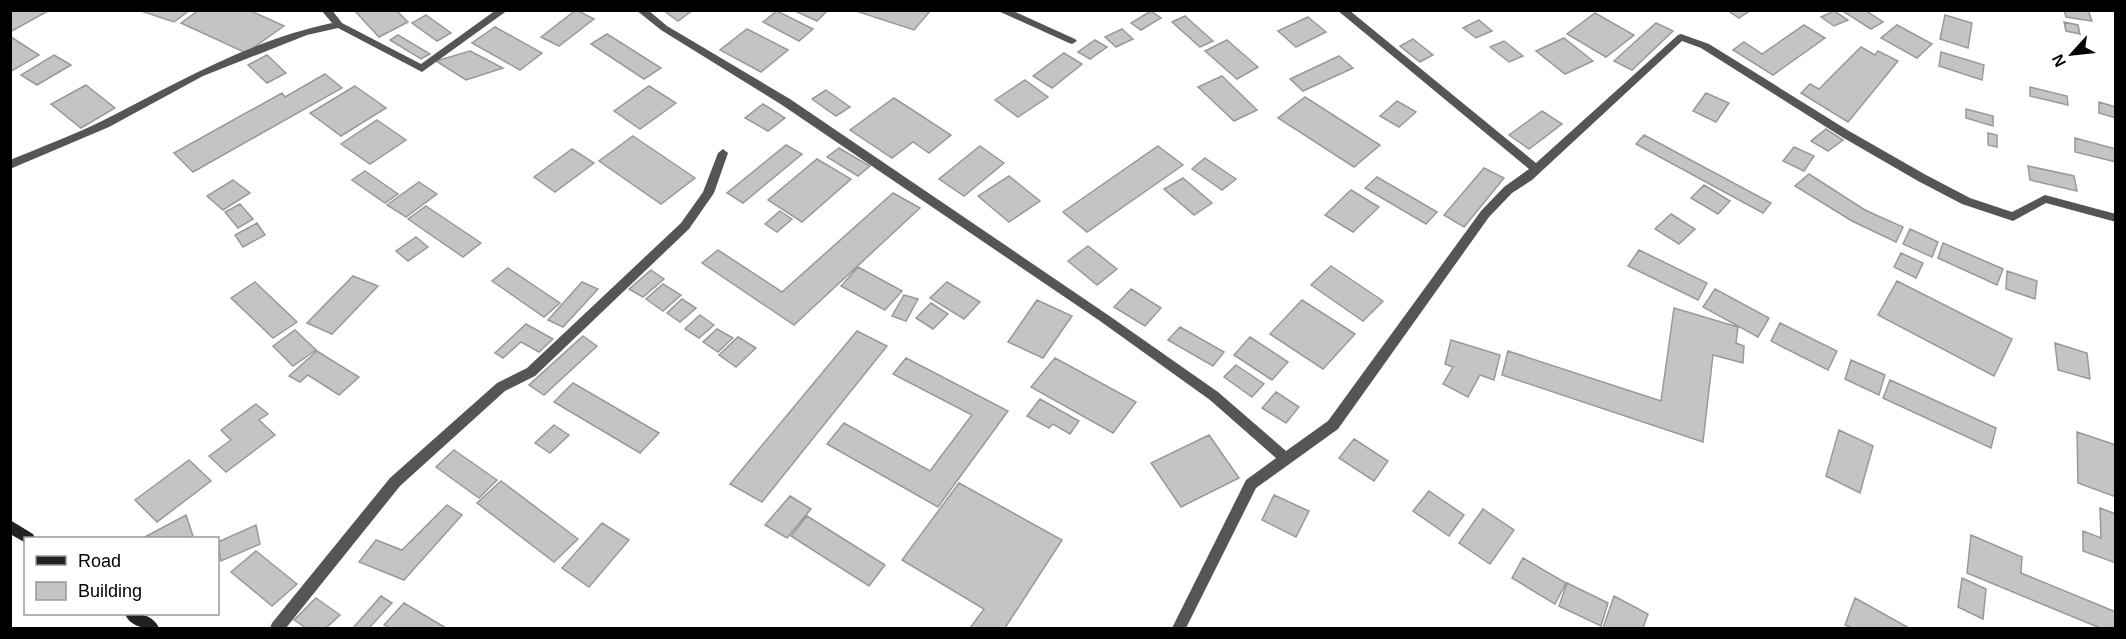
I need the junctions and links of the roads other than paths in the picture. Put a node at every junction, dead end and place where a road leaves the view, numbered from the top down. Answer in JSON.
{"nodes":[{"id":1,"x":326,"y":10,"type":"edge"},
{"id":2,"x":503,"y":10,"type":"edge"},
{"id":3,"x":641,"y":10,"type":"edge"},
{"id":4,"x":1001,"y":10,"type":"edge"},
{"id":5,"x":1342,"y":10,"type":"edge"},
{"id":6,"x":339,"y":25,"type":"junction"},
{"id":7,"x":1072,"y":41,"type":"dead end"},
{"id":8,"x":723,"y":153,"type":"dead end"},
{"id":9,"x":10,"y":165,"type":"edge"},
{"id":10,"x":1536,"y":170,"type":"junction"},
{"id":11,"x":2115,"y":219,"type":"edge"},
{"id":12,"x":1286,"y":459,"type":"junction"},
{"id":13,"x":10,"y":526,"type":"edge"},
{"id":14,"x":26,"y":537,"type":"edge"},
{"id":15,"x":134,"y":615,"type":"edge"},
{"id":16,"x":153,"y":628,"type":"edge"},
{"id":17,"x":277,"y":628,"type":"edge"},
{"id":18,"x":1179,"y":628,"type":"edge"}],
"edges":[{"from":1,"to":6,"type":"street"},
{"from":2,"to":6,"type":"street"},
{"from":3,"to":12,"type":"street"},
{"from":4,"to":7,"type":"street"},
{"from":5,"to":10,"type":"street"},
{"from":6,"to":9,"type":"street"},
{"from":8,"to":17,"type":"street"},
{"from":10,"to":11,"type":"street"},
{"from":10,"to":12,"type":"street"},
{"from":12,"to":18,"type":"street"},
{"from":13,"to":14,"type":"street"},
{"from":15,"to":16,"type":"street"}]}
